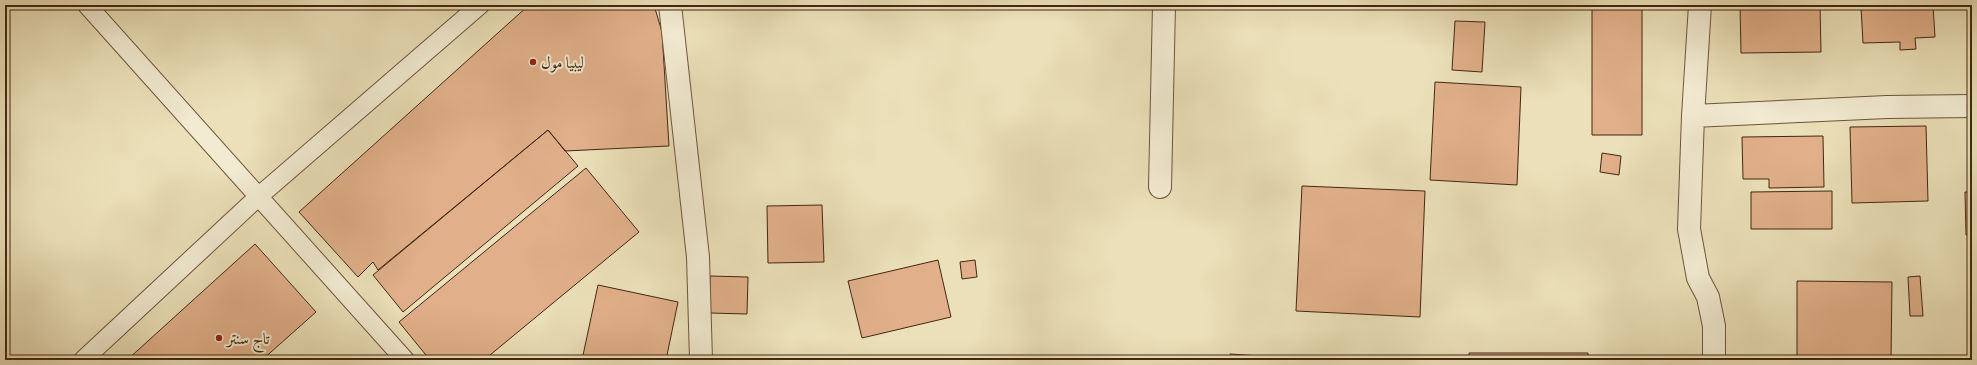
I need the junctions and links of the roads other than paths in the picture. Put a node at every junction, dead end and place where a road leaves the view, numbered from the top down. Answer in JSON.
{"nodes":[{"id":1,"x":87,"y":5,"type":"edge"},
{"id":2,"x":480,"y":5,"type":"edge"},
{"id":3,"x":670,"y":5,"type":"edge"},
{"id":4,"x":1164,"y":5,"type":"edge"},
{"id":5,"x":1700,"y":5,"type":"edge"},
{"id":6,"x":1972,"y":106,"type":"edge"},
{"id":7,"x":1693,"y":116,"type":"junction"},
{"id":8,"x":1160,"y":187,"type":"dead end"},
{"id":9,"x":258,"y":197,"type":"junction"},
{"id":10,"x":83,"y":360,"type":"edge"},
{"id":11,"x":405,"y":360,"type":"edge"},
{"id":12,"x":701,"y":360,"type":"edge"},
{"id":13,"x":1714,"y":360,"type":"edge"}],
"edges":[{"from":1,"to":9,"type":"lane"},
{"from":2,"to":9,"type":"lane"},
{"from":3,"to":12,"type":"street"},
{"from":4,"to":8,"type":"street"},
{"from":5,"to":7,"type":"street"},
{"from":6,"to":7,"type":"street"},
{"from":7,"to":13,"type":"street"},
{"from":9,"to":10,"type":"lane"},
{"from":9,"to":11,"type":"lane"}]}
